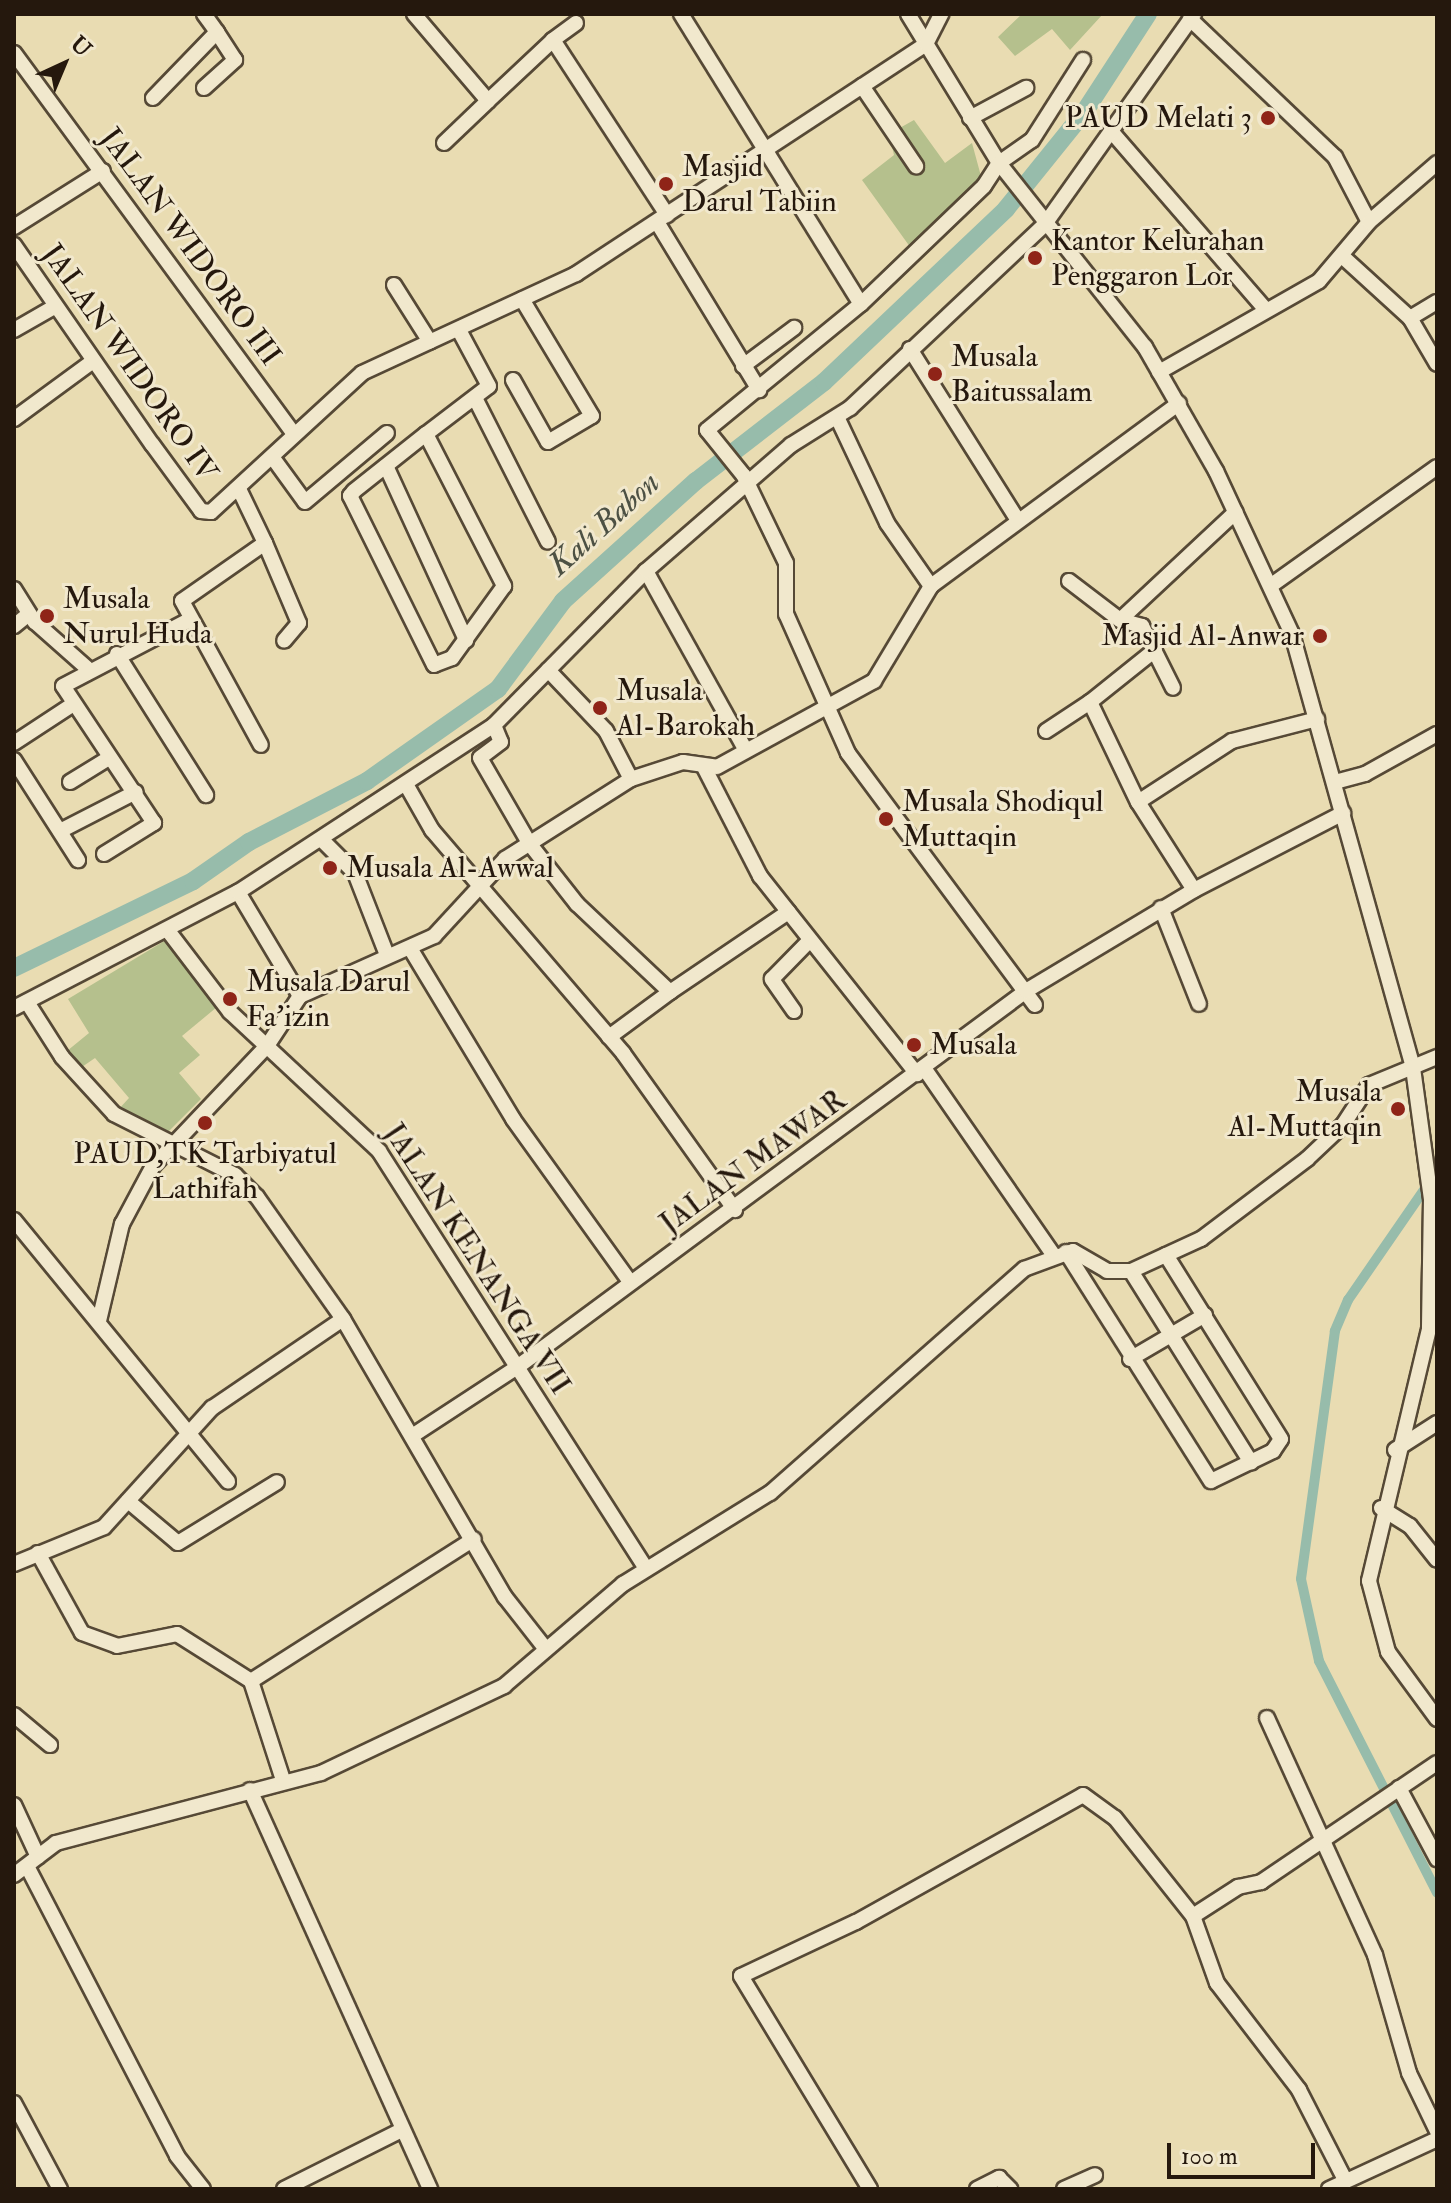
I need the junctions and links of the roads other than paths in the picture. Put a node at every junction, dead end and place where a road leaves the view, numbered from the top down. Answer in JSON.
{"nodes":[{"id":1,"x":204,"y":14,"type":"edge"},
{"id":2,"x":414,"y":14,"type":"edge"},
{"id":3,"x":681,"y":14,"type":"edge"},
{"id":4,"x":908,"y":14,"type":"edge"},
{"id":5,"x":941,"y":14,"type":"edge"},
{"id":6,"x":1192,"y":17,"type":"edge"},
{"id":7,"x":576,"y":23,"type":"dead end"},
{"id":8,"x":217,"y":32,"type":"junction"},
{"id":9,"x":553,"y":40,"type":"junction"},
{"id":10,"x":926,"y":44,"type":"junction"},
{"id":11,"x":14,"y":53,"type":"edge"},
{"id":12,"x":1083,"y":60,"type":"dead end"},
{"id":13,"x":862,"y":86,"type":"junction"},
{"id":14,"x":204,"y":88,"type":"dead end"},
{"id":15,"x":1026,"y":88,"type":"dead end"},
{"id":16,"x":153,"y":98,"type":"dead end"},
{"id":17,"x":488,"y":101,"type":"junction"},
{"id":18,"x":970,"y":118,"type":"junction"},
{"id":19,"x":1111,"y":131,"type":"junction"},
{"id":20,"x":444,"y":143,"type":"dead end"},
{"id":21,"x":765,"y":147,"type":"junction"},
{"id":22,"x":1437,"y":163,"type":"edge"},
{"id":23,"x":1000,"y":164,"type":"junction"},
{"id":24,"x":916,"y":166,"type":"dead end"},
{"id":25,"x":103,"y":171,"type":"junction"},
{"id":26,"x":662,"y":218,"type":"junction"},
{"id":27,"x":1042,"y":221,"type":"junction"},
{"id":28,"x":1369,"y":222,"type":"junction"},
{"id":29,"x":14,"y":227,"type":"edge"},
{"id":30,"x":14,"y":245,"type":"edge"},
{"id":31,"x":1342,"y":256,"type":"junction"},
{"id":32,"x":394,"y":285,"type":"dead end"},
{"id":33,"x":522,"y":299,"type":"junction"},
{"id":34,"x":1437,"y":302,"type":"edge"},
{"id":35,"x":861,"y":304,"type":"junction"},
{"id":36,"x":54,"y":307,"type":"junction"},
{"id":37,"x":1265,"y":309,"type":"junction"},
{"id":38,"x":1410,"y":318,"type":"junction"},
{"id":39,"x":794,"y":328,"type":"dead end"},
{"id":40,"x":14,"y":330,"type":"edge"},
{"id":41,"x":459,"y":330,"type":"junction"},
{"id":42,"x":430,"y":342,"type":"junction"},
{"id":43,"x":910,"y":349,"type":"junction"},
{"id":44,"x":92,"y":362,"type":"junction"},
{"id":45,"x":1437,"y":364,"type":"edge"},
{"id":46,"x":743,"y":366,"type":"junction"},
{"id":47,"x":1159,"y":372,"type":"junction"},
{"id":48,"x":513,"y":380,"type":"dead end"},
{"id":49,"x":759,"y":390,"type":"junction"},
{"id":50,"x":475,"y":398,"type":"junction"},
{"id":51,"x":1179,"y":403,"type":"junction"},
{"id":52,"x":837,"y":417,"type":"junction"},
{"id":53,"x":14,"y":419,"type":"edge"},
{"id":54,"x":387,"y":433,"type":"dead end"},
{"id":55,"x":294,"y":434,"type":"junction"},
{"id":56,"x":426,"y":434,"type":"junction"},
{"id":57,"x":273,"y":458,"type":"junction"},
{"id":58,"x":386,"y":466,"type":"junction"},
{"id":59,"x":1437,"y":467,"type":"edge"},
{"id":60,"x":745,"y":479,"type":"junction"},
{"id":61,"x":240,"y":491,"type":"junction"},
{"id":62,"x":1236,"y":512,"type":"junction"},
{"id":63,"x":1016,"y":517,"type":"junction"},
{"id":64,"x":548,"y":542,"type":"dead end"},
{"id":65,"x":265,"y":543,"type":"junction"},
{"id":66,"x":646,"y":571,"type":"junction"},
{"id":67,"x":1069,"y":581,"type":"dead end"},
{"id":68,"x":1273,"y":584,"type":"junction"},
{"id":69,"x":931,"y":586,"type":"junction"},
{"id":70,"x":14,"y":589,"type":"edge"},
{"id":71,"x":29,"y":614,"type":"junction"},
{"id":72,"x":191,"y":619,"type":"junction"},
{"id":73,"x":1120,"y":620,"type":"junction"},
{"id":74,"x":14,"y":626,"type":"edge"},
{"id":75,"x":466,"y":640,"type":"junction"},
{"id":76,"x":284,"y":641,"type":"dead end"},
{"id":77,"x":1155,"y":650,"type":"junction"},
{"id":78,"x":117,"y":654,"type":"junction"},
{"id":79,"x":87,"y":668,"type":"junction"},
{"id":80,"x":548,"y":670,"type":"junction"},
{"id":81,"x":1173,"y":688,"type":"dead end"},
{"id":82,"x":1090,"y":702,"type":"junction"},
{"id":83,"x":72,"y":705,"type":"junction"},
{"id":84,"x":826,"y":705,"type":"junction"},
{"id":85,"x":1317,"y":719,"type":"junction"},
{"id":86,"x":494,"y":725,"type":"junction"},
{"id":87,"x":1046,"y":731,"type":"dead end"},
{"id":88,"x":1437,"y":734,"type":"edge"},
{"id":89,"x":14,"y":743,"type":"edge"},
{"id":90,"x":261,"y":745,"type":"dead end"},
{"id":91,"x":745,"y":749,"type":"junction"},
{"id":92,"x":109,"y":758,"type":"junction"},
{"id":93,"x":14,"y":760,"type":"edge"},
{"id":94,"x":704,"y":767,"type":"junction"},
{"id":95,"x":631,"y":779,"type":"junction"},
{"id":96,"x":70,"y":782,"type":"dead end"},
{"id":97,"x":1335,"y":782,"type":"junction"},
{"id":98,"x":407,"y":786,"type":"junction"},
{"id":99,"x":136,"y":792,"type":"junction"},
{"id":100,"x":206,"y":795,"type":"dead end"},
{"id":101,"x":1138,"y":802,"type":"junction"},
{"id":102,"x":1343,"y":813,"type":"junction"},
{"id":103,"x":60,"y":831,"type":"junction"},
{"id":104,"x":322,"y":840,"type":"junction"},
{"id":105,"x":529,"y":843,"type":"junction"},
{"id":106,"x":104,"y":854,"type":"dead end"},
{"id":107,"x":78,"y":860,"type":"dead end"},
{"id":108,"x":480,"y":883,"type":"junction"},
{"id":109,"x":1194,"y":890,"type":"junction"},
{"id":110,"x":238,"y":892,"type":"junction"},
{"id":111,"x":1161,"y":908,"type":"junction"},
{"id":112,"x":788,"y":912,"type":"junction"},
{"id":113,"x":169,"y":932,"type":"junction"},
{"id":114,"x":810,"y":940,"type":"junction"},
{"id":115,"x":410,"y":948,"type":"junction"},
{"id":116,"x":387,"y":955,"type":"junction"},
{"id":117,"x":1026,"y":991,"type":"junction"},
{"id":118,"x":670,"y":992,"type":"junction"},
{"id":119,"x":300,"y":996,"type":"junction"},
{"id":120,"x":1199,"y":1004,"type":"dead end"},
{"id":121,"x":20,"y":1005,"type":"edge"},
{"id":122,"x":1035,"y":1005,"type":"dead end"},
{"id":123,"x":794,"y":1011,"type":"dead end"},
{"id":124,"x":609,"y":1037,"type":"junction"},
{"id":125,"x":267,"y":1046,"type":"junction"},
{"id":126,"x":1437,"y":1057,"type":"edge"},
{"id":127,"x":1413,"y":1068,"type":"junction"},
{"id":128,"x":921,"y":1071,"type":"junction"},
{"id":129,"x":171,"y":1141,"type":"junction"},
{"id":130,"x":1434,"y":1195,"type":"edge"},
{"id":131,"x":735,"y":1210,"type":"junction"},
{"id":132,"x":14,"y":1220,"type":"edge"},
{"id":133,"x":1059,"y":1252,"type":"junction"},
{"id":134,"x":1166,"y":1255,"type":"junction"},
{"id":135,"x":1131,"y":1271,"type":"junction"},
{"id":136,"x":630,"y":1282,"type":"junction"},
{"id":137,"x":1205,"y":1315,"type":"junction"},
{"id":138,"x":343,"y":1319,"type":"junction"},
{"id":139,"x":99,"y":1321,"type":"junction"},
{"id":140,"x":1433,"y":1328,"type":"edge"},
{"id":141,"x":1171,"y":1336,"type":"junction"},
{"id":142,"x":1130,"y":1359,"type":"junction"},
{"id":143,"x":516,"y":1368,"type":"junction"},
{"id":144,"x":1437,"y":1423,"type":"edge"},
{"id":145,"x":189,"y":1432,"type":"junction"},
{"id":146,"x":415,"y":1434,"type":"junction"},
{"id":147,"x":1395,"y":1450,"type":"junction"},
{"id":148,"x":1251,"y":1462,"type":"junction"},
{"id":149,"x":228,"y":1481,"type":"dead end"},
{"id":150,"x":277,"y":1482,"type":"dead end"},
{"id":151,"x":128,"y":1501,"type":"junction"},
{"id":152,"x":1381,"y":1508,"type":"junction"},
{"id":153,"x":474,"y":1539,"type":"junction"},
{"id":154,"x":38,"y":1553,"type":"junction"},
{"id":155,"x":1437,"y":1560,"type":"edge"},
{"id":156,"x":14,"y":1564,"type":"edge"},
{"id":157,"x":646,"y":1569,"type":"junction"},
{"id":158,"x":545,"y":1648,"type":"junction"},
{"id":159,"x":251,"y":1681,"type":"junction"},
{"id":160,"x":1267,"y":1718,"type":"dead end"},
{"id":161,"x":1437,"y":1719,"type":"edge"},
{"id":162,"x":17,"y":1722,"type":"edge"},
{"id":163,"x":50,"y":1745,"type":"dead end"},
{"id":164,"x":1437,"y":1763,"type":"edge"},
{"id":165,"x":283,"y":1780,"type":"junction"},
{"id":166,"x":250,"y":1790,"type":"junction"},
{"id":167,"x":1396,"y":1790,"type":"junction"},
{"id":168,"x":14,"y":1805,"type":"edge"},
{"id":169,"x":1326,"y":1837,"type":"junction"},
{"id":170,"x":38,"y":1857,"type":"junction"},
{"id":171,"x":1437,"y":1859,"type":"edge"},
{"id":172,"x":29,"y":1870,"type":"junction"},
{"id":173,"x":14,"y":1875,"type":"edge"},
{"id":174,"x":1193,"y":1916,"type":"junction"},
{"id":175,"x":14,"y":2103,"type":"edge"},
{"id":176,"x":400,"y":2131,"type":"junction"},
{"id":177,"x":1437,"y":2131,"type":"edge"},
{"id":178,"x":1437,"y":2139,"type":"edge"},
{"id":179,"x":1095,"y":2175,"type":"dead end"},
{"id":180,"x":1345,"y":2180,"type":"junction"},
{"id":181,"x":60,"y":2189,"type":"edge"},
{"id":182,"x":203,"y":2189,"type":"edge"},
{"id":183,"x":284,"y":2189,"type":"edge"},
{"id":184,"x":430,"y":2189,"type":"edge"},
{"id":185,"x":870,"y":2189,"type":"edge"},
{"id":186,"x":977,"y":2189,"type":"edge"},
{"id":187,"x":1010,"y":2189,"type":"edge"},
{"id":188,"x":1064,"y":2189,"type":"edge"},
{"id":189,"x":1329,"y":2189,"type":"edge"}],
"edges":[{"from":1,"to":8,"type":"street"},
{"from":2,"to":17,"type":"street"},
{"from":3,"to":21,"type":"street"},
{"from":4,"to":10,"type":"street"},
{"from":5,"to":10,"type":"street"},
{"from":6,"to":19,"type":"street"},
{"from":6,"to":28,"type":"street"},
{"from":7,"to":9,"type":"street"},
{"from":8,"to":14,"type":"street"},
{"from":8,"to":16,"type":"street"},
{"from":9,"to":17,"type":"street"},
{"from":9,"to":26,"type":"street"},
{"from":10,"to":13,"type":"street"},
{"from":10,"to":18,"type":"street"},
{"from":11,"to":25,"type":"street","name":"JALAN WIDORO III"},
{"from":12,"to":23,"type":"street"},
{"from":13,"to":21,"type":"street"},
{"from":13,"to":24,"type":"street"},
{"from":15,"to":18,"type":"street"},
{"from":17,"to":20,"type":"street"},
{"from":18,"to":23,"type":"street"},
{"from":19,"to":27,"type":"street"},
{"from":19,"to":37,"type":"street"},
{"from":21,"to":26,"type":"street"},
{"from":21,"to":35,"type":"street"},
{"from":22,"to":28,"type":"street"},
{"from":23,"to":27,"type":"street"},
{"from":23,"to":35,"type":"street"},
{"from":25,"to":29,"type":"street"},
{"from":25,"to":55,"type":"street","name":"JALAN WIDORO III"},
{"from":26,"to":33,"type":"street"},
{"from":26,"to":46,"type":"street"},
{"from":27,"to":43,"type":"street"},
{"from":27,"to":47,"type":"street"},
{"from":28,"to":31,"type":"street"},
{"from":30,"to":36,"type":"street","name":"JALAN WIDORO IV"},
{"from":31,"to":37,"type":"street"},
{"from":31,"to":38,"type":"street"},
{"from":32,"to":42,"type":"street"},
{"from":33,"to":41,"type":"street"},
{"from":33,"to":48,"type":"street"},
{"from":34,"to":38,"type":"street"},
{"from":35,"to":49,"type":"street"},
{"from":36,"to":40,"type":"street"},
{"from":36,"to":44,"type":"street","name":"JALAN WIDORO IV"},
{"from":37,"to":47,"type":"street"},
{"from":38,"to":45,"type":"street"},
{"from":39,"to":46,"type":"street"},
{"from":41,"to":42,"type":"street"},
{"from":41,"to":50,"type":"street"},
{"from":42,"to":55,"type":"street"},
{"from":43,"to":52,"type":"street"},
{"from":43,"to":63,"type":"street"},
{"from":44,"to":53,"type":"street"},
{"from":44,"to":61,"type":"street","name":"JALAN WIDORO IV"},
{"from":46,"to":49,"type":"street"},
{"from":47,"to":51,"type":"street"},
{"from":49,"to":60,"type":"street"},
{"from":50,"to":56,"type":"street"},
{"from":50,"to":64,"type":"street"},
{"from":51,"to":62,"type":"street"},
{"from":51,"to":63,"type":"street"},
{"from":52,"to":60,"type":"street"},
{"from":52,"to":69,"type":"street"},
{"from":54,"to":57,"type":"street"},
{"from":55,"to":57,"type":"street"},
{"from":56,"to":58,"type":"street"},
{"from":56,"to":75,"type":"street"},
{"from":57,"to":61,"type":"street"},
{"from":58,"to":75,"type":"street"},
{"from":58,"to":75,"type":"street"},
{"from":59,"to":68,"type":"street"},
{"from":60,"to":66,"type":"street"},
{"from":60,"to":84,"type":"street"},
{"from":61,"to":65,"type":"street"},
{"from":62,"to":68,"type":"street"},
{"from":62,"to":73,"type":"street"},
{"from":63,"to":69,"type":"street"},
{"from":65,"to":72,"type":"street"},
{"from":65,"to":76,"type":"street"},
{"from":66,"to":80,"type":"street"},
{"from":66,"to":91,"type":"street"},
{"from":67,"to":73,"type":"street"},
{"from":68,"to":85,"type":"street"},
{"from":69,"to":84,"type":"street"},
{"from":70,"to":71,"type":"street"},
{"from":71,"to":74,"type":"street"},
{"from":71,"to":79,"type":"street"},
{"from":72,"to":78,"type":"street"},
{"from":72,"to":90,"type":"street"},
{"from":73,"to":77,"type":"street"},
{"from":77,"to":81,"type":"street"},
{"from":77,"to":82,"type":"street"},
{"from":78,"to":79,"type":"street"},
{"from":78,"to":100,"type":"street"},
{"from":79,"to":83,"type":"street"},
{"from":80,"to":86,"type":"street"},
{"from":80,"to":95,"type":"street"},
{"from":82,"to":87,"type":"street"},
{"from":82,"to":101,"type":"street"},
{"from":83,"to":89,"type":"street"},
{"from":83,"to":92,"type":"street"},
{"from":84,"to":91,"type":"street"},
{"from":84,"to":117,"type":"street"},
{"from":85,"to":97,"type":"street"},
{"from":85,"to":101,"type":"street"},
{"from":86,"to":98,"type":"street"},
{"from":86,"to":105,"type":"street"},
{"from":88,"to":97,"type":"street"},
{"from":91,"to":94,"type":"street"},
{"from":92,"to":96,"type":"street"},
{"from":92,"to":99,"type":"street"},
{"from":93,"to":103,"type":"street"},
{"from":94,"to":95,"type":"street"},
{"from":94,"to":112,"type":"street"},
{"from":95,"to":105,"type":"street"},
{"from":97,"to":102,"type":"street"},
{"from":98,"to":104,"type":"street"},
{"from":98,"to":108,"type":"street"},
{"from":99,"to":103,"type":"street"},
{"from":99,"to":106,"type":"street"},
{"from":101,"to":109,"type":"street"},
{"from":102,"to":109,"type":"street","name":"JALAN MAWAR"},
{"from":102,"to":127,"type":"street"},
{"from":103,"to":107,"type":"street"},
{"from":104,"to":110,"type":"street"},
{"from":104,"to":116,"type":"street"},
{"from":105,"to":108,"type":"street"},
{"from":105,"to":118,"type":"street"},
{"from":108,"to":115,"type":"street"},
{"from":108,"to":124,"type":"street"},
{"from":109,"to":111,"type":"street","name":"JALAN MAWAR"},
{"from":110,"to":113,"type":"street"},
{"from":110,"to":119,"type":"street"},
{"from":111,"to":117,"type":"street","name":"JALAN MAWAR"},
{"from":111,"to":120,"type":"street"},
{"from":112,"to":114,"type":"street"},
{"from":112,"to":118,"type":"street"},
{"from":113,"to":121,"type":"street"},
{"from":113,"to":125,"type":"street","name":"JALAN KENANGA VII"},
{"from":114,"to":123,"type":"street"},
{"from":114,"to":128,"type":"street"},
{"from":115,"to":116,"type":"street"},
{"from":115,"to":136,"type":"street"},
{"from":116,"to":119,"type":"street"},
{"from":117,"to":122,"type":"street"},
{"from":117,"to":128,"type":"street","name":"JALAN MAWAR"},
{"from":118,"to":124,"type":"street"},
{"from":119,"to":125,"type":"street"},
{"from":121,"to":129,"type":"street"},
{"from":124,"to":131,"type":"street"},
{"from":125,"to":129,"type":"street"},
{"from":125,"to":143,"type":"street","name":"JALAN KENANGA VII"},
{"from":126,"to":127,"type":"street"},
{"from":127,"to":130,"type":"street"},
{"from":127,"to":134,"type":"street"},
{"from":128,"to":131,"type":"street","name":"JALAN MAWAR"},
{"from":128,"to":133,"type":"street"},
{"from":129,"to":138,"type":"street"},
{"from":129,"to":139,"type":"street"},
{"from":130,"to":140,"type":"street"},
{"from":131,"to":136,"type":"street","name":"JALAN MAWAR"},
{"from":132,"to":139,"type":"street"},
{"from":133,"to":135,"type":"street"},
{"from":133,"to":142,"type":"street"},
{"from":133,"to":157,"type":"street"},
{"from":134,"to":135,"type":"street"},
{"from":134,"to":137,"type":"street"},
{"from":135,"to":141,"type":"street"},
{"from":136,"to":143,"type":"street","name":"JALAN MAWAR"},
{"from":137,"to":141,"type":"street"},
{"from":137,"to":148,"type":"street"},
{"from":138,"to":145,"type":"street"},
{"from":138,"to":146,"type":"street"},
{"from":139,"to":145,"type":"street"},
{"from":140,"to":147,"type":"street"},
{"from":141,"to":142,"type":"street"},
{"from":141,"to":148,"type":"street"},
{"from":142,"to":148,"type":"street"},
{"from":143,"to":146,"type":"street","name":"JALAN MAWAR"},
{"from":143,"to":157,"type":"street","name":"JALAN KENANGA VII"},
{"from":144,"to":147,"type":"street"},
{"from":145,"to":149,"type":"street"},
{"from":145,"to":151,"type":"street"},
{"from":146,"to":153,"type":"street"},
{"from":147,"to":152,"type":"street"},
{"from":150,"to":151,"type":"street"},
{"from":151,"to":154,"type":"street"},
{"from":152,"to":155,"type":"street"},
{"from":152,"to":161,"type":"street"},
{"from":153,"to":158,"type":"street"},
{"from":153,"to":159,"type":"street"},
{"from":154,"to":156,"type":"street"},
{"from":154,"to":159,"type":"street"},
{"from":157,"to":158,"type":"street"},
{"from":158,"to":165,"type":"street"},
{"from":159,"to":165,"type":"street"},
{"from":160,"to":169,"type":"street"},
{"from":162,"to":163,"type":"street"},
{"from":164,"to":167,"type":"street"},
{"from":165,"to":166,"type":"street"},
{"from":166,"to":170,"type":"street"},
{"from":166,"to":176,"type":"street"},
{"from":167,"to":169,"type":"street"},
{"from":167,"to":171,"type":"street"},
{"from":168,"to":170,"type":"street"},
{"from":169,"to":174,"type":"street"},
{"from":169,"to":177,"type":"street"},
{"from":170,"to":172,"type":"street"},
{"from":172,"to":173,"type":"street"},
{"from":172,"to":182,"type":"street"},
{"from":174,"to":180,"type":"street"},
{"from":174,"to":185,"type":"street"},
{"from":175,"to":181,"type":"street"},
{"from":176,"to":183,"type":"street"},
{"from":176,"to":184,"type":"street"},
{"from":178,"to":180,"type":"street"},
{"from":179,"to":188,"type":"street"},
{"from":180,"to":189,"type":"street"},
{"from":186,"to":187,"type":"street"}]}
